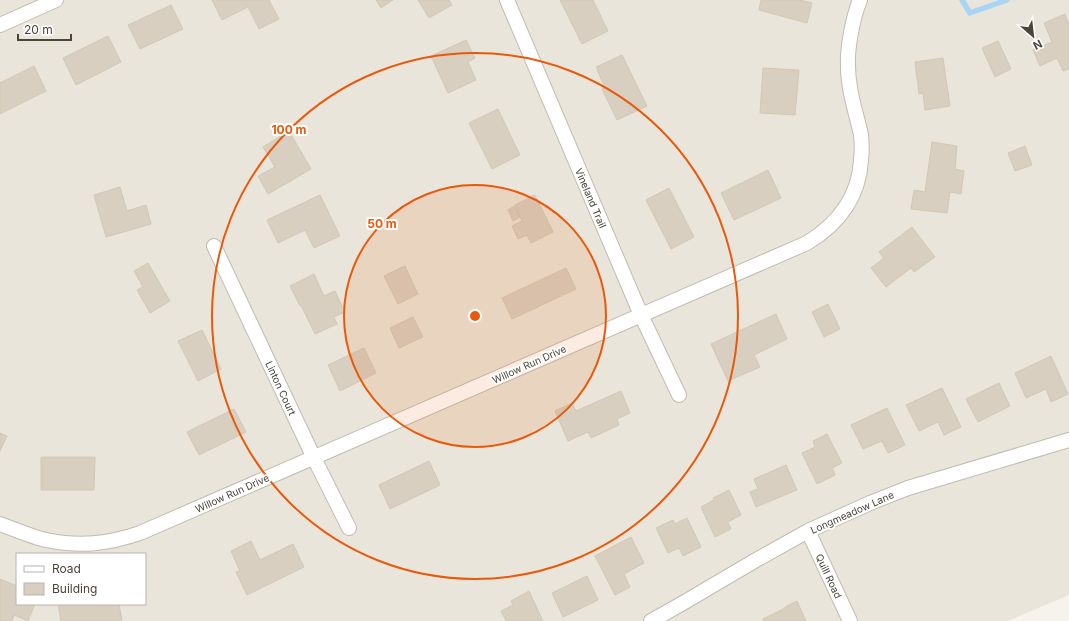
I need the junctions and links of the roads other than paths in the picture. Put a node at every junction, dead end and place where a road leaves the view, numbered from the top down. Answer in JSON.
{"nodes":[{"id":1,"x":56,"y":0,"type":"edge"},
{"id":2,"x":507,"y":0,"type":"edge"},
{"id":3,"x":860,"y":0,"type":"edge"},
{"id":4,"x":0,"y":25,"type":"edge"},
{"id":5,"x":214,"y":246,"type":"dead end"},
{"id":6,"x":641,"y":315,"type":"junction"},
{"id":7,"x":679,"y":396,"type":"dead end"},
{"id":8,"x":1069,"y":440,"type":"edge"},
{"id":9,"x":314,"y":458,"type":"junction"},
{"id":10,"x":0,"y":524,"type":"edge"},
{"id":11,"x":349,"y":528,"type":"dead end"},
{"id":12,"x":808,"y":531,"type":"junction"},
{"id":13,"x":651,"y":621,"type":"edge"},
{"id":14,"x":850,"y":621,"type":"edge"}],
"edges":[{"from":1,"to":4,"type":"street"},
{"from":2,"to":6,"type":"street","name":"Vineland Trail"},
{"from":3,"to":6,"type":"street","name":"Willow Run Drive"},
{"from":5,"to":9,"type":"street","name":"Linton Court"},
{"from":6,"to":7,"type":"street","name":"Vineland Trail"},
{"from":6,"to":9,"type":"street","name":"Willow Run Drive"},
{"from":8,"to":12,"type":"street","name":"Longmeadow Lane"},
{"from":9,"to":10,"type":"street","name":"Willow Run Drive"},
{"from":9,"to":11,"type":"street","name":"Linton Court"},
{"from":12,"to":13,"type":"street","name":"Longmeadow Lane"},
{"from":12,"to":14,"type":"street","name":"Quill Road"}]}
